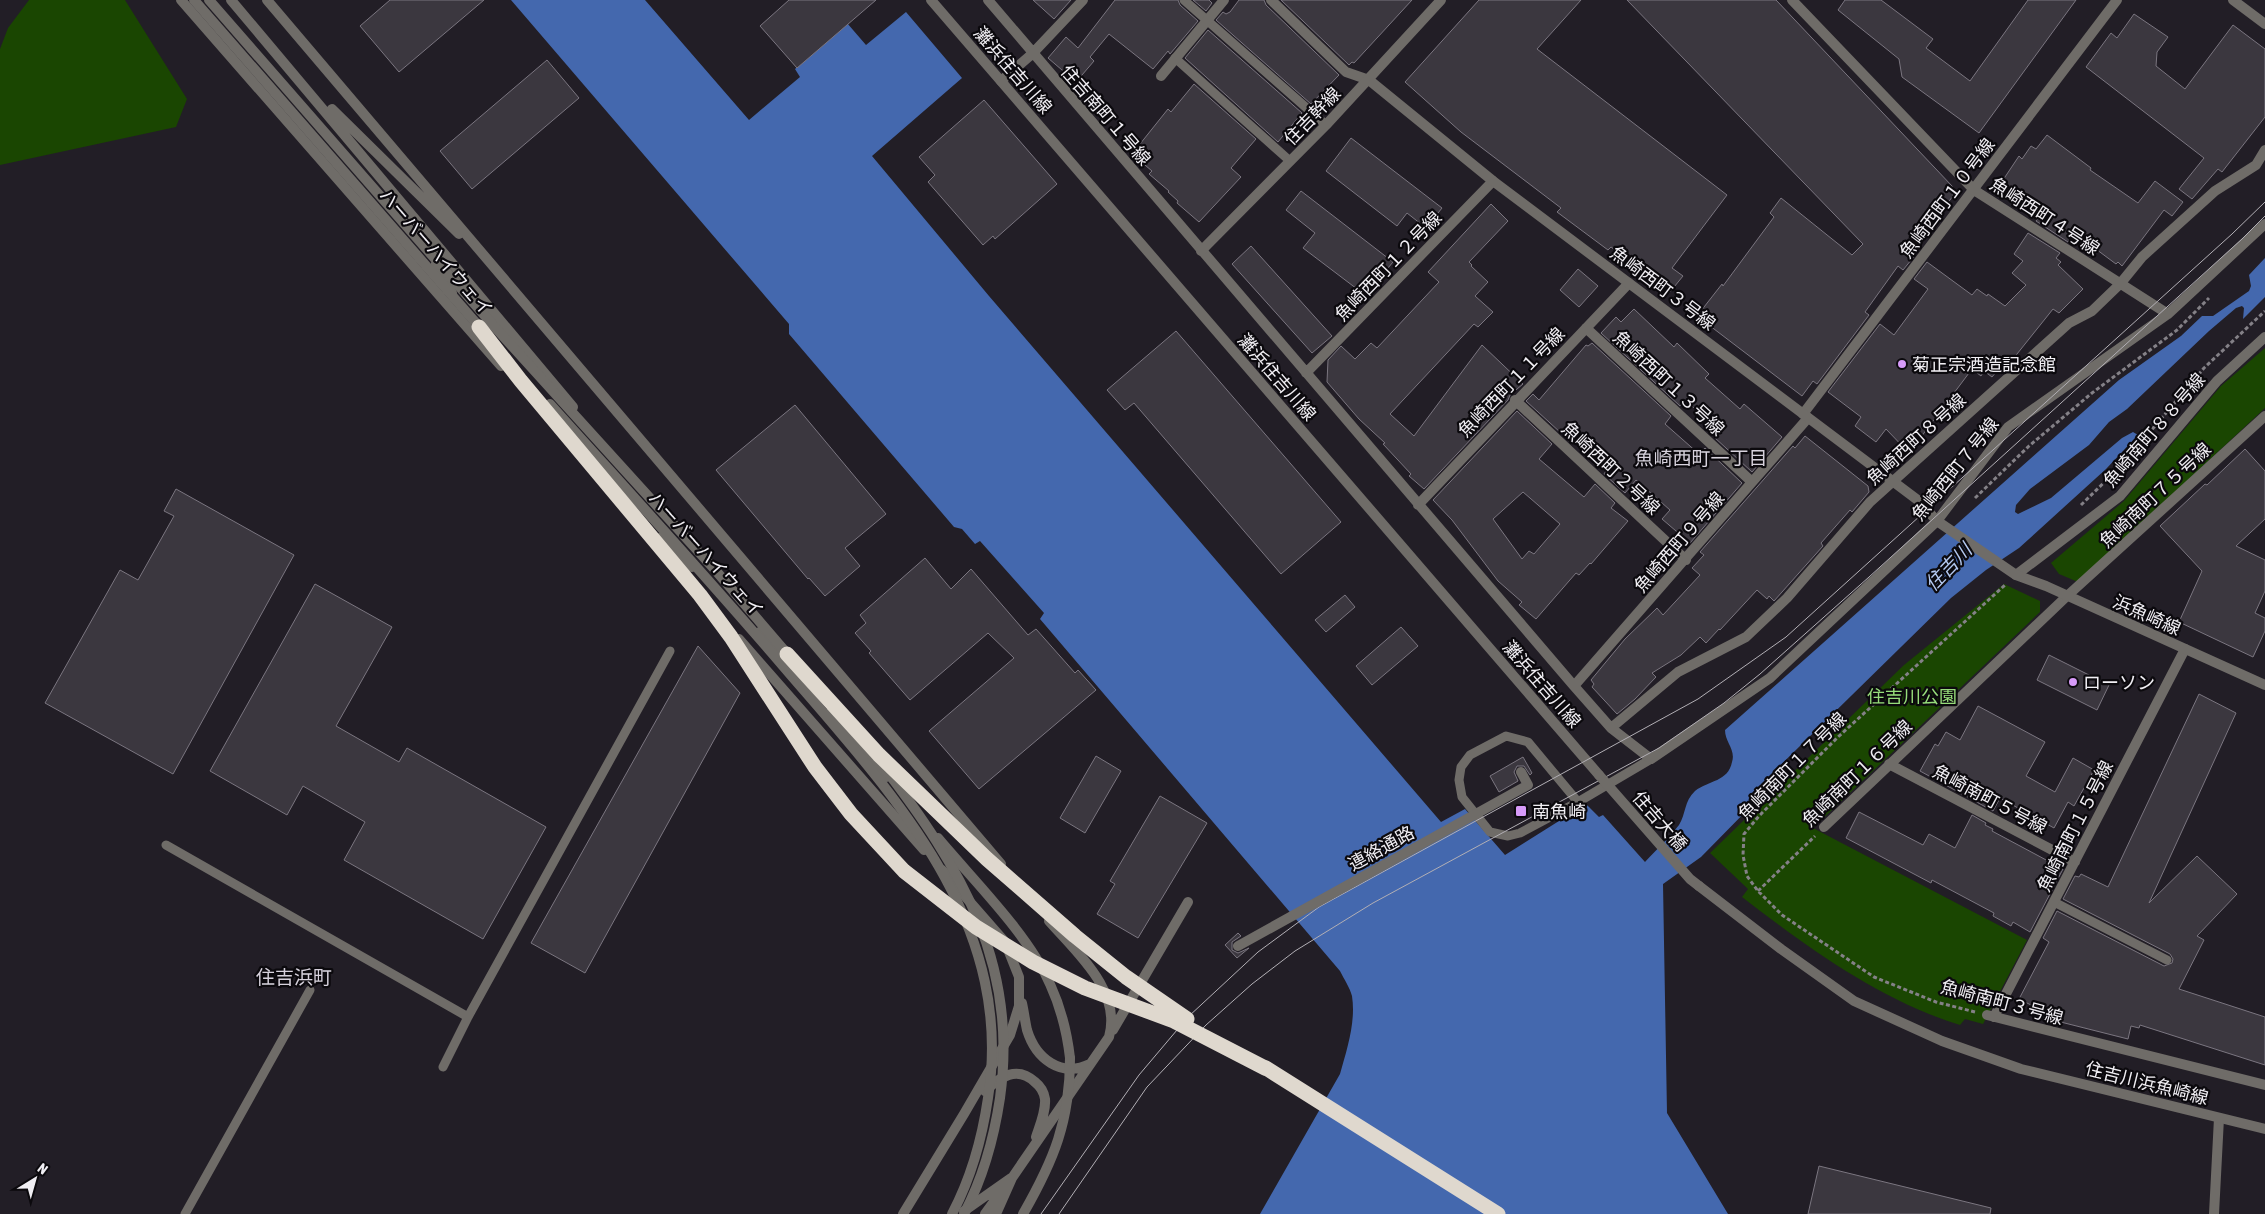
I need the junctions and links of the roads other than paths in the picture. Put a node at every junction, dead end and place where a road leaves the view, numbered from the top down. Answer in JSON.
{"nodes":[{"id":1,"x":181,"y":0,"type":"edge"},
{"id":2,"x":194,"y":0,"type":"edge"},
{"id":3,"x":209,"y":0,"type":"edge"},
{"id":4,"x":231,"y":0,"type":"edge"},
{"id":5,"x":267,"y":0,"type":"edge"},
{"id":6,"x":931,"y":0,"type":"edge"},
{"id":7,"x":988,"y":0,"type":"edge"},
{"id":8,"x":1083,"y":0,"type":"edge"},
{"id":9,"x":1184,"y":0,"type":"edge"},
{"id":10,"x":1224,"y":0,"type":"edge"},
{"id":11,"x":1271,"y":0,"type":"edge"},
{"id":12,"x":1441,"y":0,"type":"edge"},
{"id":13,"x":1792,"y":0,"type":"edge"},
{"id":14,"x":2117,"y":0,"type":"edge"},
{"id":15,"x":2233,"y":0,"type":"edge"},
{"id":16,"x":1206,"y":20,"type":"junction"},
{"id":17,"x":2265,"y":24,"type":"edge"},
{"id":18,"x":1032,"y":54,"type":"junction"},
{"id":19,"x":1175,"y":58,"type":"junction"},
{"id":20,"x":290,"y":68,"type":"junction"},
{"id":21,"x":1161,"y":76,"type":"dead end"},
{"id":22,"x":1369,"y":80,"type":"junction"},
{"id":23,"x":1001,"y":81,"type":"junction"},
{"id":24,"x":1326,"y":125,"type":"junction"},
{"id":25,"x":2265,"y":150,"type":"edge"},
{"id":26,"x":1290,"y":161,"type":"junction"},
{"id":27,"x":1493,"y":181,"type":"junction"},
{"id":28,"x":1974,"y":190,"type":"junction"},
{"id":29,"x":401,"y":201,"type":"junction"},
{"id":30,"x":2265,"y":224,"type":"edge"},
{"id":31,"x":1201,"y":251,"type":"junction"},
{"id":32,"x":508,"y":282,"type":"junction"},
{"id":33,"x":1629,"y":283,"type":"junction"},
{"id":34,"x":2120,"y":284,"type":"junction"},
{"id":35,"x":2168,"y":314,"type":"junction"},
{"id":36,"x":480,"y":327,"type":"junction"},
{"id":37,"x":1586,"y":328,"type":"junction"},
{"id":38,"x":2265,"y":337,"type":"edge"},
{"id":39,"x":481,"y":344,"type":"junction"},
{"id":40,"x":1306,"y":373,"type":"junction"},
{"id":41,"x":1515,"y":400,"type":"junction"},
{"id":42,"x":1805,"y":416,"type":"junction"},
{"id":43,"x":2265,"y":416,"type":"edge"},
{"id":44,"x":1752,"y":482,"type":"junction"},
{"id":45,"x":1892,"y":482,"type":"junction"},
{"id":46,"x":604,"y":485,"type":"junction"},
{"id":47,"x":1418,"y":505,"type":"junction"},
{"id":48,"x":1938,"y":520,"type":"junction"},
{"id":49,"x":1686,"y":560,"type":"junction"},
{"id":50,"x":2016,"y":575,"type":"junction"},
{"id":51,"x":2066,"y":596,"type":"junction"},
{"id":52,"x":767,"y":638,"type":"junction"},
{"id":53,"x":2185,"y":649,"type":"junction"},
{"id":54,"x":670,"y":651,"type":"dead end"},
{"id":55,"x":787,"y":654,"type":"junction"},
{"id":56,"x":2265,"y":685,"type":"edge"},
{"id":57,"x":1574,"y":686,"type":"junction"},
{"id":58,"x":1611,"y":728,"type":"junction"},
{"id":59,"x":1651,"y":759,"type":"junction"},
{"id":60,"x":1889,"y":764,"type":"junction"},
{"id":61,"x":1521,"y":772,"type":"dead end"},
{"id":62,"x":1599,"y":775,"type":"joint"},
{"id":63,"x":1578,"y":802,"type":"junction"},
{"id":64,"x":1824,"y":827,"type":"road end"},
{"id":65,"x":166,"y":845,"type":"dead end"},
{"id":66,"x":2075,"y":862,"type":"junction"},
{"id":67,"x":1188,"y":902,"type":"dead end"},
{"id":68,"x":2054,"y":902,"type":"junction"},
{"id":69,"x":1238,"y":946,"type":"dead end"},
{"id":70,"x":2167,"y":960,"type":"dead end"},
{"id":71,"x":310,"y":990,"type":"dead end"},
{"id":72,"x":1020,"y":992,"type":"junction"},
{"id":73,"x":1991,"y":1016,"type":"joint"},
{"id":74,"x":468,"y":1017,"type":"junction"},
{"id":75,"x":1109,"y":1037,"type":"junction"},
{"id":76,"x":1091,"y":1063,"type":"junction"},
{"id":77,"x":443,"y":1067,"type":"dead end"},
{"id":78,"x":2021,"y":1069,"type":"joint"},
{"id":79,"x":2265,"y":1085,"type":"edge"},
{"id":80,"x":964,"y":1114,"type":"junction"},
{"id":81,"x":2219,"y":1118,"type":"junction"},
{"id":82,"x":2265,"y":1129,"type":"edge"},
{"id":83,"x":1032,"y":1148,"type":"junction"},
{"id":84,"x":1012,"y":1178,"type":"junction"},
{"id":85,"x":185,"y":1214,"type":"edge"},
{"id":86,"x":903,"y":1214,"type":"edge"},
{"id":87,"x":952,"y":1214,"type":"edge"},
{"id":88,"x":960,"y":1214,"type":"edge"},
{"id":89,"x":964,"y":1214,"type":"edge"},
{"id":90,"x":984,"y":1214,"type":"edge"},
{"id":91,"x":996,"y":1214,"type":"edge"},
{"id":92,"x":1023,"y":1214,"type":"edge"},
{"id":93,"x":1498,"y":1214,"type":"edge"},
{"id":94,"x":2214,"y":1214,"type":"edge"}],
"edges":[{"from":1,"to":39,"type":"street"},
{"from":2,"to":36,"type":"street","name":"ハーバーハイウェイ","bridge":true},
{"from":3,"to":55,"type":"street","name":"ハーバーハイウェイ","bridge":true},
{"from":4,"to":20,"type":"street"},
{"from":5,"to":32,"type":"street"},
{"from":6,"to":23,"type":"street","name":"灘浜住吉川線"},
{"from":7,"to":18,"type":"street","name":"住吉南町１号線"},
{"from":8,"to":18,"type":"street"},
{"from":9,"to":16,"type":"lane"},
{"from":10,"to":16,"type":"street"},
{"from":11,"to":22,"type":"street","name":"魚崎西町３号線"},
{"from":12,"to":22,"type":"street","name":"住吉幹線"},
{"from":13,"to":28,"type":"street","name":"魚崎西町４号線"},
{"from":14,"to":28,"type":"street","name":"魚崎西町１０号線"},
{"from":15,"to":17,"type":"street"},
{"from":16,"to":19,"type":"street"},
{"from":16,"to":24,"type":"lane"},
{"from":18,"to":23,"type":"street"},
{"from":18,"to":31,"type":"street","name":"住吉南町１号線"},
{"from":19,"to":21,"type":"street"},
{"from":19,"to":26,"type":"lane"},
{"from":20,"to":29,"type":"street"},
{"from":20,"to":32,"type":"street"},
{"from":22,"to":24,"type":"street","name":"住吉幹線"},
{"from":22,"to":27,"type":"street","name":"魚崎西町３号線"},
{"from":23,"to":62,"type":"street","name":"灘浜住吉川線"},
{"from":24,"to":26,"type":"street","name":"住吉幹線"},
{"from":25,"to":34,"type":"street","name":"魚崎西町８号線"},
{"from":26,"to":31,"type":"street","name":"住吉幹線"},
{"from":27,"to":33,"type":"street","name":"魚崎西町３号線"},
{"from":27,"to":40,"type":"street","name":"魚崎西町１２号線"},
{"from":28,"to":34,"type":"street","name":"魚崎西町４号線"},
{"from":28,"to":42,"type":"street","name":"魚崎西町１０号線"},
{"from":29,"to":39,"type":"street"},
{"from":29,"to":52,"type":"street"},
{"from":30,"to":35,"type":"street","name":"魚崎西町７号線"},
{"from":31,"to":40,"type":"street","name":"住吉南町１号線"},
{"from":32,"to":75,"type":"street"},
{"from":33,"to":37,"type":"street","name":"魚崎西町１１号線"},
{"from":33,"to":42,"type":"street","name":"魚崎西町３号線"},
{"from":34,"to":35,"type":"street","name":"魚崎西町４号線"},
{"from":34,"to":45,"type":"street","name":"魚崎西町８号線"},
{"from":35,"to":48,"type":"street","name":"魚崎西町７号線"},
{"from":36,"to":87,"type":"street","name":"ハーバーハイウェイ","bridge":true},
{"from":36,"to":93,"type":"highway","bridge":true},
{"from":37,"to":41,"type":"street","name":"魚崎西町１１号線"},
{"from":37,"to":44,"type":"street","name":"魚崎西町１３号線"},
{"from":38,"to":50,"type":"street","name":"魚崎南町８８号線"},
{"from":39,"to":46,"type":"street"},
{"from":40,"to":47,"type":"street","name":"住吉南町１号線"},
{"from":41,"to":47,"type":"street","name":"魚崎西町１１号線"},
{"from":41,"to":49,"type":"street","name":"魚崎西町２号線"},
{"from":42,"to":44,"type":"street","name":"魚崎西町９号線"},
{"from":42,"to":45,"type":"street","name":"魚崎西町３号線"},
{"from":43,"to":51,"type":"street","name":"魚崎南町７５号線"},
{"from":44,"to":49,"type":"street","name":"魚崎西町９号線"},
{"from":45,"to":48,"type":"street","name":"魚崎西町３号線"},
{"from":45,"to":58,"type":"street","name":"魚崎西町８号線"},
{"from":46,"to":52,"type":"street"},
{"from":46,"to":72,"type":"street"},
{"from":47,"to":57,"type":"street","name":"住吉南町１号線"},
{"from":48,"to":50,"type":"street","name":"魚崎西町３号線"},
{"from":48,"to":59,"type":"street","name":"魚崎西町７号線"},
{"from":49,"to":57,"type":"street","name":"魚崎西町９号線"},
{"from":50,"to":51,"type":"street","name":"浜魚崎線"},
{"from":51,"to":53,"type":"street","name":"浜魚崎線"},
{"from":51,"to":60,"type":"street","name":"魚崎南町１６号線"},
{"from":52,"to":92,"type":"street","bridge":true},
{"from":53,"to":56,"type":"street","name":"浜魚崎線"},
{"from":53,"to":66,"type":"street","name":"魚崎南町１５号線"},
{"from":54,"to":74,"type":"lane"},
{"from":55,"to":89,"type":"street","name":"ハーバーハイウェイ","bridge":true},
{"from":55,"to":93,"type":"highway","bridge":true},
{"from":57,"to":58,"type":"street","name":"住吉南町１号線"},
{"from":58,"to":59,"type":"street","name":"住吉南町１号線"},
{"from":59,"to":63,"type":"lane"},
{"from":60,"to":64,"type":"street","name":"魚崎南町１６号線"},
{"from":60,"to":66,"type":"street","name":"魚崎南町５号線"},
{"from":61,"to":69,"type":"street","name":"連絡通路","bridge":true},
{"from":62,"to":78,"type":"street","name":"住𠮷大橋","bridge":true},
{"from":63,"to":63,"type":"lane"},
{"from":65,"to":74,"type":"lane"},
{"from":66,"to":68,"type":"street","name":"魚崎南町１５号線"},
{"from":67,"to":75,"type":"street"},
{"from":68,"to":70,"type":"lane"},
{"from":68,"to":73,"type":"street","name":"魚崎南町１５号線"},
{"from":71,"to":85,"type":"lane"},
{"from":72,"to":76,"type":"street"},
{"from":72,"to":80,"type":"street"},
{"from":73,"to":79,"type":"street","name":"魚崎南町３号線"},
{"from":74,"to":77,"type":"lane"},
{"from":75,"to":76,"type":"street"},
{"from":76,"to":83,"type":"street"},
{"from":78,"to":81,"type":"street","name":"住吉川浜魚崎線"},
{"from":80,"to":83,"type":"street"},
{"from":80,"to":86,"type":"street"},
{"from":81,"to":82,"type":"street","name":"住吉川浜魚崎線"},
{"from":81,"to":94,"type":"street"},
{"from":83,"to":84,"type":"street"},
{"from":84,"to":88,"type":"street"},
{"from":84,"to":90,"type":"street"},
{"from":84,"to":91,"type":"street"}]}
